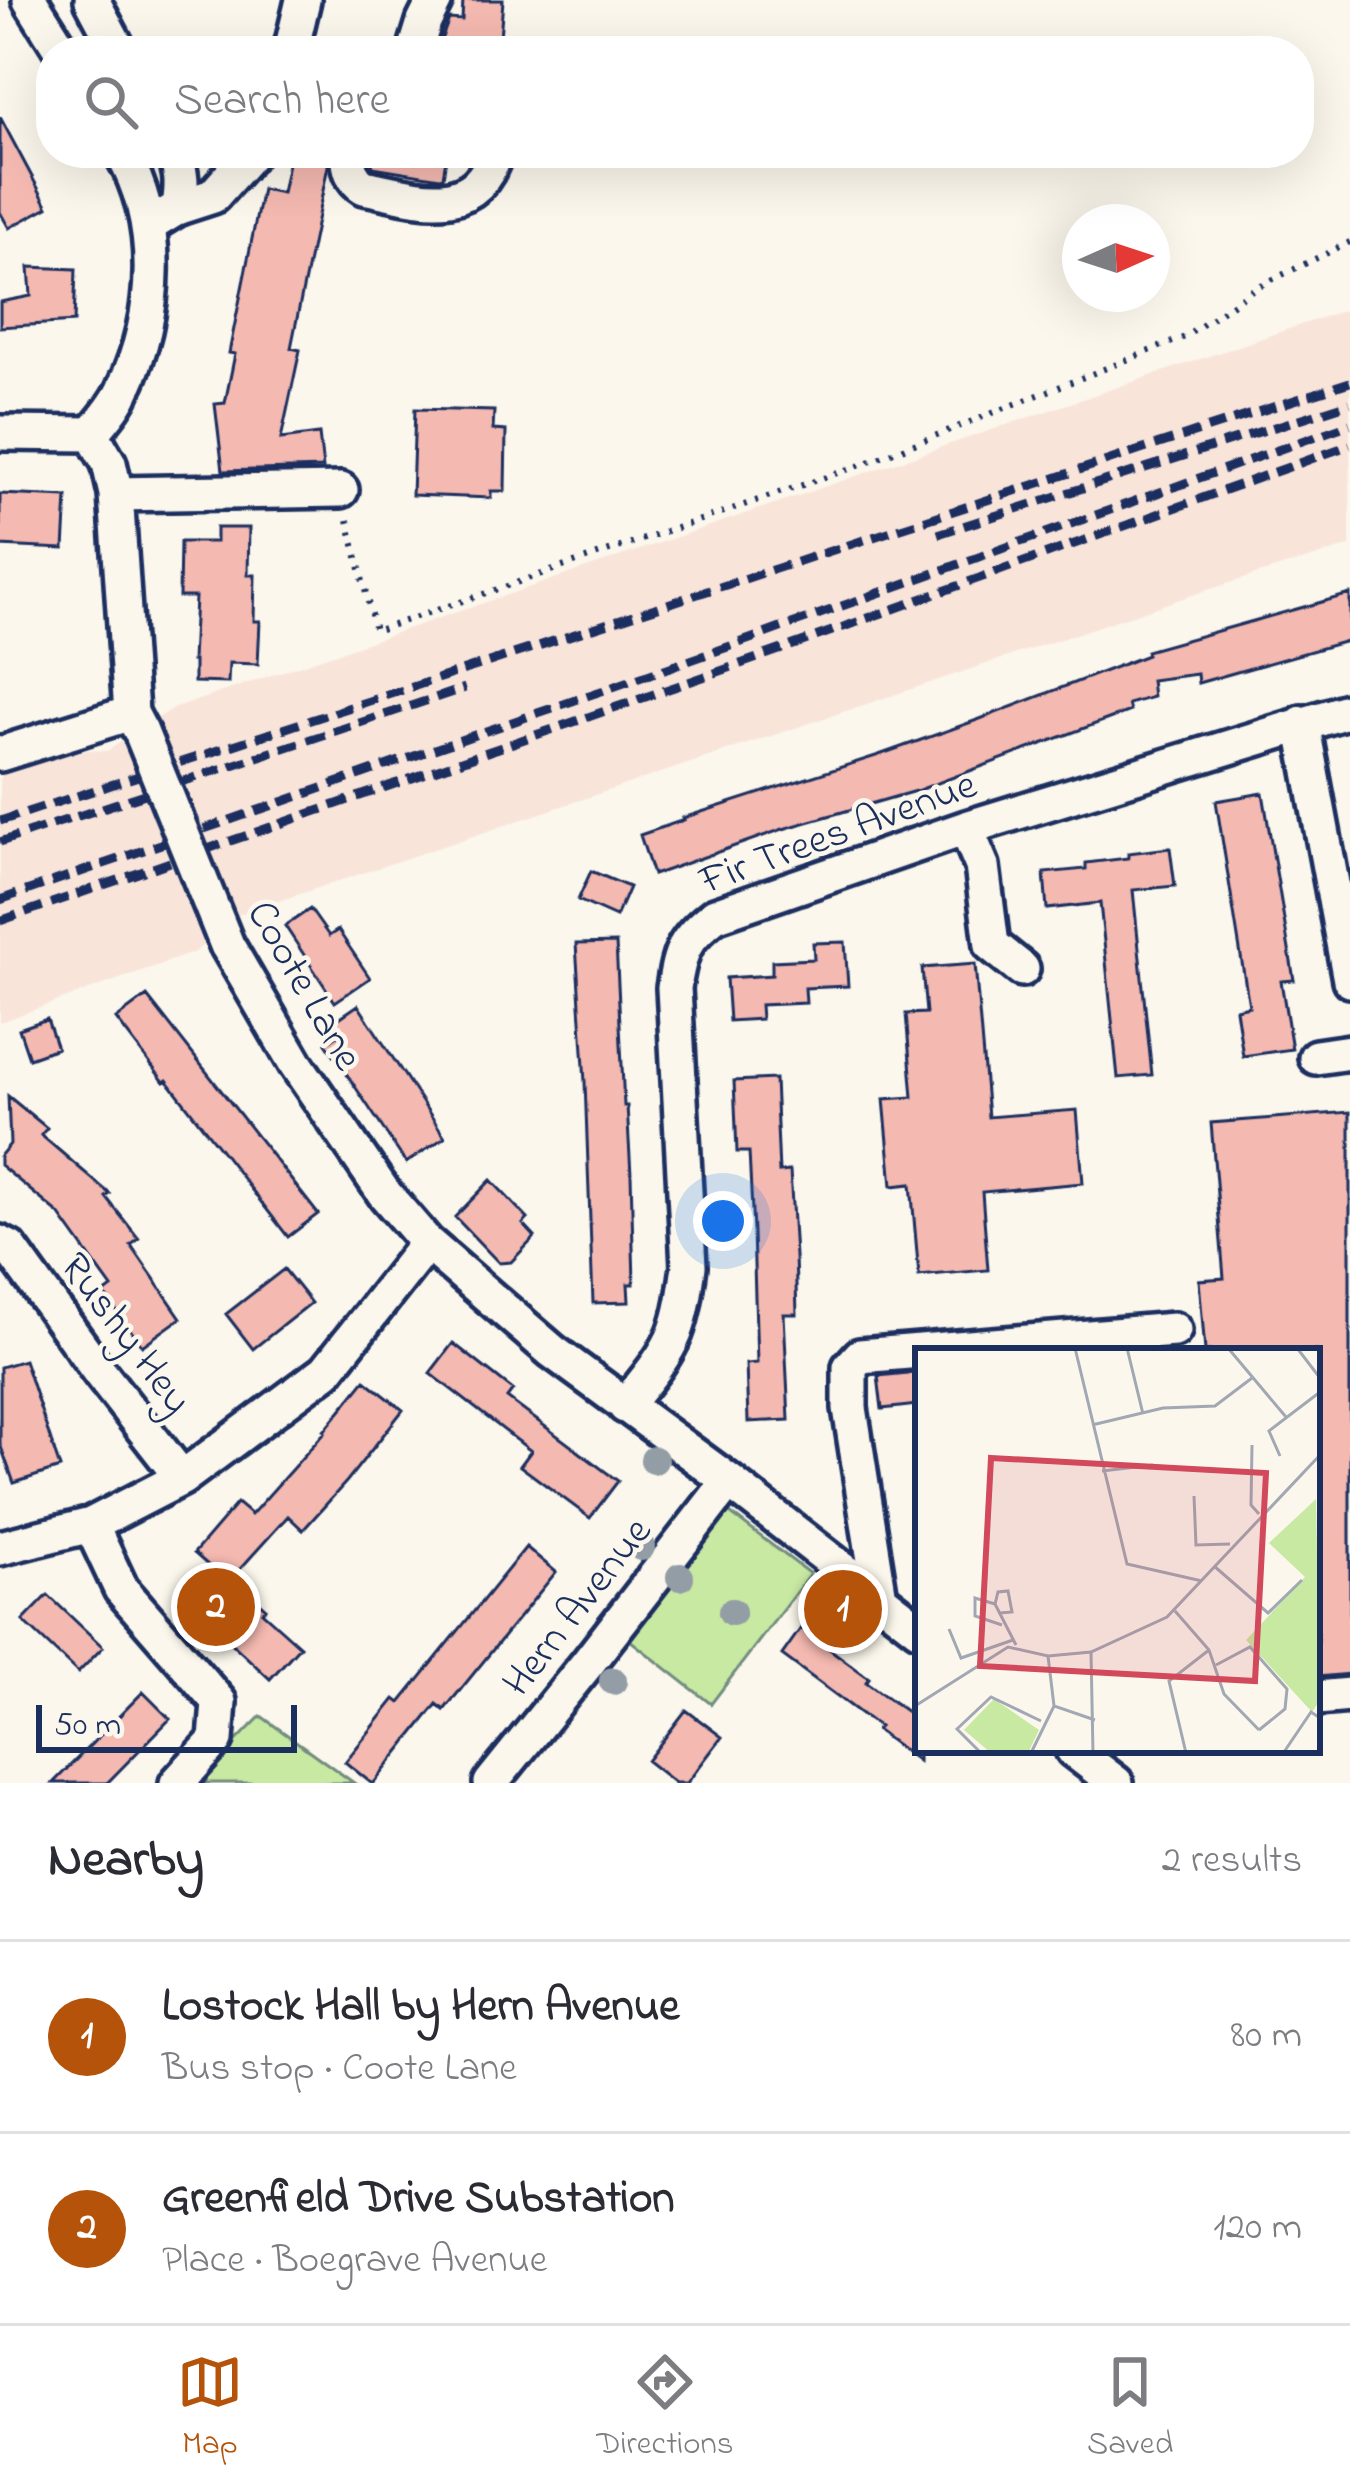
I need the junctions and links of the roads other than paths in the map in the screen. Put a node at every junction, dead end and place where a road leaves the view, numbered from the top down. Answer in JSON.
{"nodes":[{"id":1,"x":30,"y":0,"type":"edge"},
{"id":2,"x":92,"y":0,"type":"edge"},
{"id":3,"x":303,"y":0,"type":"edge"},
{"id":4,"x":435,"y":0,"type":"edge"},
{"id":5,"x":53,"y":36,"type":"edge"},
{"id":6,"x":111,"y":36,"type":"edge"},
{"id":7,"x":295,"y":36,"type":"edge"},
{"id":8,"x":420,"y":36,"type":"edge"},
{"id":9,"x":131,"y":168,"type":"edge"},
{"id":10,"x":180,"y":168,"type":"edge"},
{"id":11,"x":238,"y":168,"type":"edge"},
{"id":12,"x":350,"y":168,"type":"edge"},
{"id":13,"x":489,"y":168,"type":"edge"},
{"id":14,"x":179,"y":207,"type":"junction"},
{"id":15,"x":148,"y":226,"type":"junction"},
{"id":16,"x":0,"y":434,"type":"edge"},
{"id":17,"x":92,"y":434,"type":"junction"},
{"id":18,"x":341,"y":490,"type":"road end"},
{"id":19,"x":116,"y":494,"type":"junction"},
{"id":20,"x":1350,"y":710,"type":"edge"},
{"id":21,"x":136,"y":723,"type":"junction"},
{"id":22,"x":1303,"y":723,"type":"junction"},
{"id":23,"x":0,"y":754,"type":"edge"},
{"id":24,"x":966,"y":828,"type":"junction"},
{"id":25,"x":1022,"y":969,"type":"dead end"},
{"id":26,"x":1350,"y":980,"type":"edge"},
{"id":27,"x":0,"y":1243,"type":"edge"},
{"id":28,"x":427,"y":1243,"type":"junction"},
{"id":29,"x":1174,"y":1330,"type":"dead end"},
{"id":30,"x":957,"y":1348,"type":"edge"},
{"id":31,"x":915,"y":1351,"type":"edge"},
{"id":32,"x":625,"y":1406,"type":"junction"},
{"id":33,"x":182,"y":1478,"type":"junction"},
{"id":34,"x":729,"y":1481,"type":"junction"},
{"id":35,"x":91,"y":1525,"type":"junction"},
{"id":36,"x":0,"y":1548,"type":"edge"},
{"id":37,"x":880,"y":1598,"type":"junction"},
{"id":38,"x":915,"y":1626,"type":"edge"},
{"id":39,"x":1350,"y":1695,"type":"edge"},
{"id":40,"x":1320,"y":1698,"type":"edge"},
{"id":41,"x":1079,"y":1753,"type":"edge"},
{"id":42,"x":177,"y":1783,"type":"edge"},
{"id":43,"x":490,"y":1783,"type":"edge"},
{"id":44,"x":1116,"y":1783,"type":"edge"}],
"edges":[{"from":1,"to":5,"type":"street"},
{"from":2,"to":6,"type":"street"},
{"from":3,"to":7,"type":"street"},
{"from":4,"to":8,"type":"street"},
{"from":9,"to":15,"type":"street"},
{"from":10,"to":14,"type":"street"},
{"from":11,"to":14,"type":"street"},
{"from":12,"to":13,"type":"street"},
{"from":14,"to":15,"type":"street"},
{"from":15,"to":17,"type":"street"},
{"from":16,"to":17,"type":"street"},
{"from":17,"to":19,"type":"street","name":"Coote Lane"},
{"from":18,"to":19,"type":"street"},
{"from":19,"to":21,"type":"street","name":"Coote Lane"},
{"from":20,"to":22,"type":"street","name":"Fir Trees Avenue"},
{"from":21,"to":23,"type":"street"},
{"from":21,"to":28,"type":"street","name":"Coote Lane","bridge":true},
{"from":22,"to":24,"type":"street","name":"Fir Trees Avenue"},
{"from":22,"to":26,"type":"street"},
{"from":24,"to":25,"type":"street"},
{"from":24,"to":32,"type":"street","name":"Fir Trees Avenue"},
{"from":27,"to":33,"type":"street","name":"Rushy Hey"},
{"from":28,"to":32,"type":"street","name":"Coote Lane"},
{"from":28,"to":33,"type":"street"},
{"from":29,"to":30,"type":"street"},
{"from":31,"to":37,"type":"street"},
{"from":32,"to":34,"type":"street","name":"Coote Lane"},
{"from":33,"to":35,"type":"street"},
{"from":34,"to":37,"type":"street","name":"Coote Lane"},
{"from":34,"to":43,"type":"street","name":"Hern Avenue"},
{"from":35,"to":36,"type":"street"},
{"from":35,"to":42,"type":"street"},
{"from":37,"to":38,"type":"street","name":"Coote Lane"},
{"from":39,"to":40,"type":"street"},
{"from":41,"to":44,"type":"street"}]}
